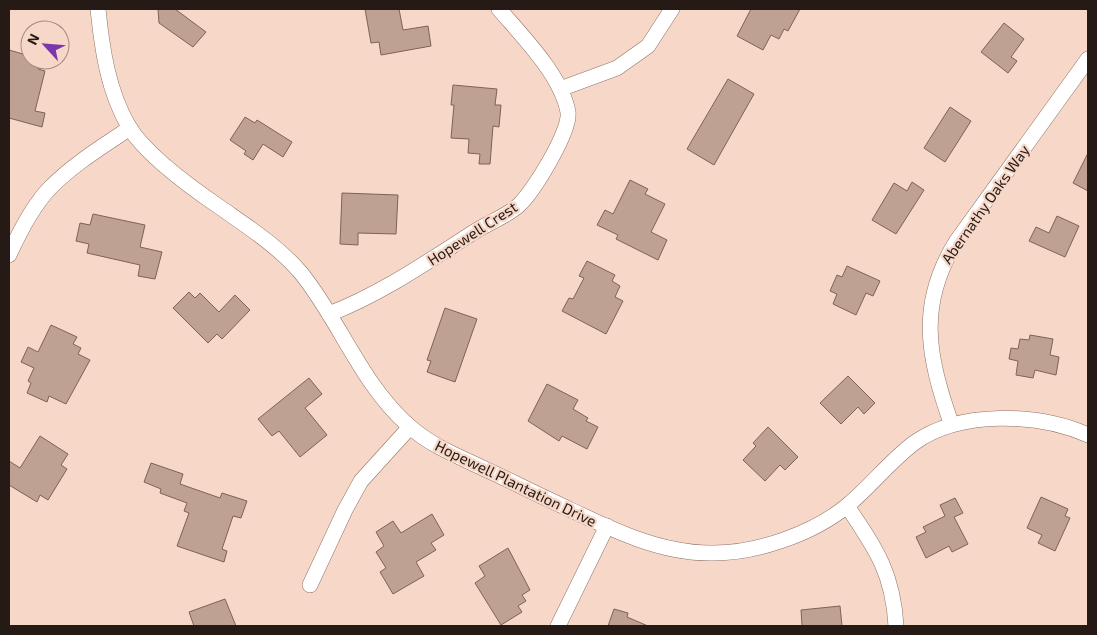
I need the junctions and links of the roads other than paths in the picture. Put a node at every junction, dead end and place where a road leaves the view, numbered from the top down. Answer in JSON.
{"nodes":[{"id":1,"x":98,"y":9,"type":"edge"},
{"id":2,"x":500,"y":9,"type":"edge"},
{"id":3,"x":672,"y":9,"type":"edge"},
{"id":4,"x":1088,"y":59,"type":"edge"},
{"id":5,"x":560,"y":89,"type":"junction"},
{"id":6,"x":130,"y":128,"type":"junction"},
{"id":7,"x":9,"y":255,"type":"edge"},
{"id":8,"x":329,"y":314,"type":"junction"},
{"id":9,"x":952,"y":423,"type":"junction"},
{"id":10,"x":410,"y":427,"type":"junction"},
{"id":11,"x":1088,"y":435,"type":"edge"},
{"id":12,"x":847,"y":506,"type":"junction"},
{"id":13,"x":607,"y":526,"type":"junction"},
{"id":14,"x":310,"y":585,"type":"dead end"},
{"id":15,"x":558,"y":626,"type":"edge"},
{"id":16,"x":896,"y":626,"type":"edge"}],
"edges":[{"from":1,"to":6,"type":"street","name":"Hopewell Plantation Drive"},
{"from":2,"to":5,"type":"street","name":"Hopewell Crest"},
{"from":3,"to":5,"type":"street"},
{"from":4,"to":9,"type":"street","name":"Abernathy Oaks Way"},
{"from":5,"to":8,"type":"street","name":"Hopewell Crest"},
{"from":6,"to":7,"type":"street"},
{"from":6,"to":8,"type":"street","name":"Hopewell Plantation Drive"},
{"from":8,"to":10,"type":"street","name":"Hopewell Plantation Drive"},
{"from":9,"to":11,"type":"street","name":"Hopewell Plantation Drive"},
{"from":9,"to":12,"type":"street","name":"Hopewell Plantation Drive"},
{"from":10,"to":13,"type":"street","name":"Hopewell Plantation Drive"},
{"from":10,"to":14,"type":"street"},
{"from":12,"to":13,"type":"street","name":"Hopewell Plantation Drive"},
{"from":12,"to":16,"type":"street"},
{"from":13,"to":15,"type":"street"}]}
